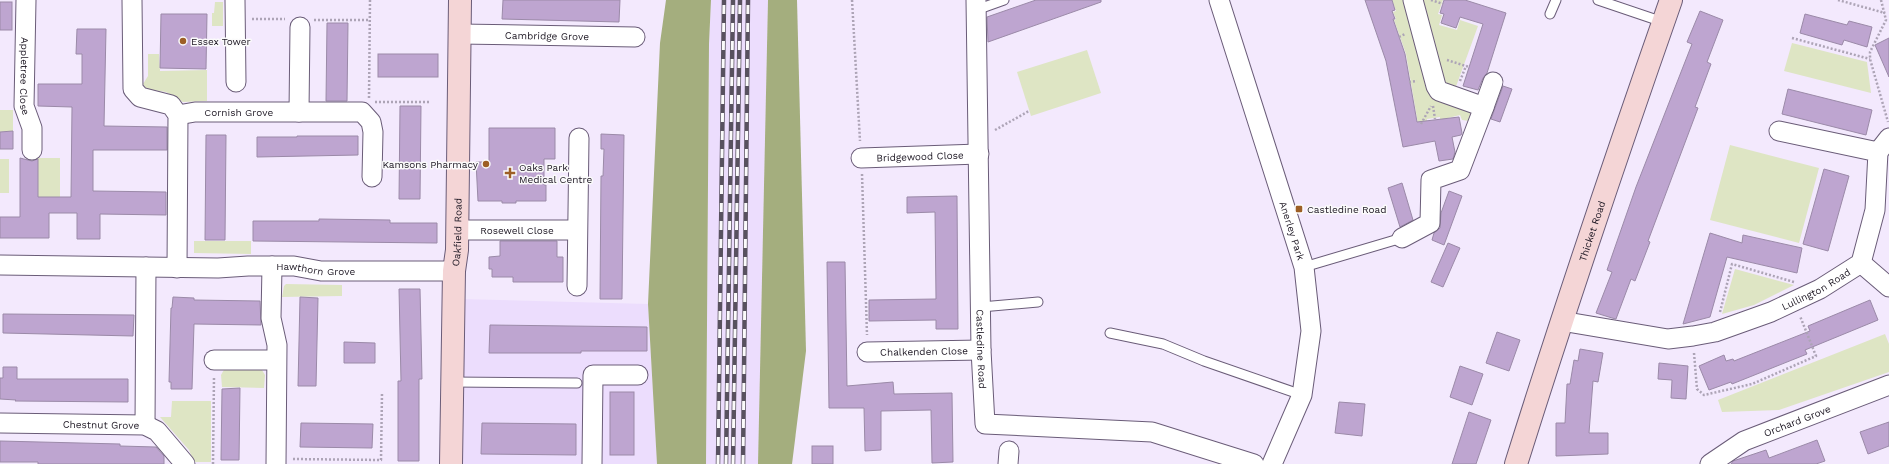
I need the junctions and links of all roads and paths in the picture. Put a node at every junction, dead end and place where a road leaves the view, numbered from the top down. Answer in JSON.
{"nodes":[{"id":1,"x":26,"y":0,"type":"edge"},
{"id":2,"x":132,"y":0,"type":"edge"},
{"id":3,"x":235,"y":0,"type":"edge"},
{"id":4,"x":370,"y":0,"type":"edge"},
{"id":5,"x":460,"y":0,"type":"edge"},
{"id":6,"x":1004,"y":0,"type":"edge"},
{"id":7,"x":1219,"y":0,"type":"edge"},
{"id":8,"x":1412,"y":0,"type":"edge"},
{"id":9,"x":1431,"y":0,"type":"edge"},
{"id":10,"x":1556,"y":0,"type":"edge"},
{"id":11,"x":1598,"y":0,"type":"edge"},
{"id":12,"x":1671,"y":0,"type":"edge"},
{"id":13,"x":1838,"y":0,"type":"edge"},
{"id":14,"x":1881,"y":0,"type":"edge"},
{"id":15,"x":1443,"y":4,"type":"dead end"},
{"id":16,"x":976,"y":5,"type":"edge"},
{"id":17,"x":1886,"y":13,"type":"junction"},
{"id":18,"x":1550,"y":14,"type":"dead end"},
{"id":19,"x":1663,"y":22,"type":"junction"},
{"id":20,"x":300,"y":27,"type":"dead end"},
{"id":21,"x":459,"y":34,"type":"junction"},
{"id":22,"x":635,"y":37,"type":"dead end"},
{"id":23,"x":1792,"y":38,"type":"dead end"},
{"id":24,"x":1870,"y":60,"type":"junction"},
{"id":25,"x":236,"y":82,"type":"dead end"},
{"id":26,"x":1493,"y":82,"type":"dead end"},
{"id":27,"x":430,"y":102,"type":"dead end"},
{"id":28,"x":1484,"y":107,"type":"junction"},
{"id":29,"x":174,"y":110,"type":"junction"},
{"id":30,"x":1029,"y":111,"type":"dead end"},
{"id":31,"x":299,"y":112,"type":"junction"},
{"id":32,"x":1435,"y":119,"type":"dead end"},
{"id":33,"x":1421,"y":124,"type":"dead end"},
{"id":34,"x":1889,"y":124,"type":"edge"},
{"id":35,"x":1779,"y":131,"type":"dead end"},
{"id":36,"x":579,"y":138,"type":"dead end"},
{"id":37,"x":1883,"y":145,"type":"edge"},
{"id":38,"x":979,"y":146,"type":"junction"},
{"id":39,"x":32,"y":150,"type":"dead end"},
{"id":40,"x":861,"y":158,"type":"dead end"},
{"id":41,"x":372,"y":177,"type":"dead end"},
{"id":42,"x":457,"y":230,"type":"junction"},
{"id":43,"x":578,"y":230,"type":"junction"},
{"id":44,"x":1402,"y":238,"type":"joint"},
{"id":45,"x":1861,"y":263,"type":"junction"},
{"id":46,"x":0,"y":266,"type":"edge"},
{"id":47,"x":272,"y":266,"type":"junction"},
{"id":48,"x":146,"y":268,"type":"junction"},
{"id":49,"x":177,"y":268,"type":"junction"},
{"id":50,"x":1304,"y":268,"type":"junction"},
{"id":51,"x":454,"y":272,"type":"junction"},
{"id":52,"x":577,"y":286,"type":"dead end"},
{"id":53,"x":1889,"y":288,"type":"edge"},
{"id":54,"x":1820,"y":289,"type":"junction"},
{"id":55,"x":1794,"y":301,"type":"junction"},
{"id":56,"x":1038,"y":302,"type":"dead end"},
{"id":57,"x":981,"y":307,"type":"junction"},
{"id":58,"x":1561,"y":321,"type":"junction"},
{"id":59,"x":1716,"y":332,"type":"junction"},
{"id":60,"x":1110,"y":333,"type":"dead end"},
{"id":61,"x":1693,"y":336,"type":"junction"},
{"id":62,"x":981,"y":350,"type":"junction"},
{"id":63,"x":867,"y":352,"type":"dead end"},
{"id":64,"x":214,"y":360,"type":"joint"},
{"id":65,"x":276,"y":360,"type":"junction"},
{"id":66,"x":638,"y":375,"type":"dead end"},
{"id":67,"x":452,"y":382,"type":"junction"},
{"id":68,"x":577,"y":383,"type":"dead end"},
{"id":69,"x":1889,"y":385,"type":"edge"},
{"id":70,"x":382,"y":393,"type":"dead end"},
{"id":71,"x":1302,"y":395,"type":"junction"},
{"id":72,"x":0,"y":423,"type":"edge"},
{"id":73,"x":145,"y":425,"type":"junction"},
{"id":74,"x":276,"y":461,"type":"edge"},
{"id":75,"x":185,"y":464,"type":"edge"},
{"id":76,"x":213,"y":464,"type":"edge"},
{"id":77,"x":451,"y":464,"type":"edge"},
{"id":78,"x":592,"y":464,"type":"edge"},
{"id":79,"x":1254,"y":464,"type":"edge"},
{"id":80,"x":1272,"y":464,"type":"edge"},
{"id":81,"x":1516,"y":464,"type":"edge"},
{"id":82,"x":1710,"y":464,"type":"edge"}],
"edges":[{"from":1,"to":39,"type":"street","name":"Appletree Close"},
{"from":2,"to":29,"type":"street"},
{"from":3,"to":25,"type":"street"},
{"from":4,"to":27,"type":"path"},
{"from":5,"to":21,"type":"street","name":"Oakfield Road"},
{"from":6,"to":16,"type":"lane"},
{"from":7,"to":50,"type":"street","name":"Anerley Park"},
{"from":8,"to":28,"type":"street"},
{"from":9,"to":15,"type":"path"},
{"from":10,"to":18,"type":"lane"},
{"from":11,"to":19,"type":"lane"},
{"from":12,"to":19,"type":"street","name":"Thicket Road"},
{"from":13,"to":17,"type":"path"},
{"from":14,"to":17,"type":"path"},
{"from":16,"to":38,"type":"street","name":"Castledine Road"},
{"from":17,"to":24,"type":"path"},
{"from":19,"to":58,"type":"street","name":"Thicket Road"},
{"from":20,"to":31,"type":"street"},
{"from":21,"to":22,"type":"street","name":"Cambridge Grove"},
{"from":21,"to":42,"type":"street","name":"Oakfield Road"},
{"from":23,"to":24,"type":"path"},
{"from":24,"to":34,"type":"path"},
{"from":26,"to":28,"type":"street"},
{"from":28,"to":44,"type":"street"},
{"from":29,"to":31,"type":"street","name":"Cornish Grove"},
{"from":29,"to":49,"type":"street"},
{"from":30,"to":38,"type":"path"},
{"from":31,"to":41,"type":"street","name":"Cornish Grove"},
{"from":32,"to":33,"type":"path"},
{"from":35,"to":37,"type":"street","name":"Lullington Road"},
{"from":36,"to":43,"type":"street"},
{"from":37,"to":45,"type":"street","name":"Lullington Road"},
{"from":38,"to":40,"type":"street","name":"Bridgewood Close"},
{"from":38,"to":57,"type":"street","name":"Castledine Road"},
{"from":42,"to":43,"type":"street","name":"Rosewell Close"},
{"from":42,"to":51,"type":"street","name":"Oakfield Road"},
{"from":43,"to":52,"type":"street"},
{"from":44,"to":50,"type":"lane"},
{"from":45,"to":53,"type":"street"},
{"from":45,"to":54,"type":"street","name":"Lullington Road"},
{"from":46,"to":48,"type":"street","name":"Hawthorn Grove"},
{"from":47,"to":49,"type":"street","name":"Hawthorn Grove"},
{"from":47,"to":51,"type":"street","name":"Hawthorn Grove"},
{"from":47,"to":65,"type":"street"},
{"from":48,"to":49,"type":"street","name":"Hawthorn Grove"},
{"from":48,"to":73,"type":"street"},
{"from":50,"to":71,"type":"street","name":"Anerley Park"},
{"from":51,"to":67,"type":"street","name":"Oakfield Road"},
{"from":54,"to":55,"type":"street","name":"Lullington Road"},
{"from":54,"to":59,"type":"path"},
{"from":55,"to":59,"type":"street","name":"Lullington Road"},
{"from":55,"to":61,"type":"path"},
{"from":56,"to":57,"type":"lane"},
{"from":57,"to":62,"type":"street","name":"Castledine Road"},
{"from":58,"to":61,"type":"street","name":"Lullington Road"},
{"from":58,"to":81,"type":"street","name":"Thicket Road"},
{"from":59,"to":61,"type":"street","name":"Lullington Road"},
{"from":60,"to":71,"type":"lane"},
{"from":62,"to":63,"type":"street","name":"Chalkenden Close"},
{"from":62,"to":79,"type":"street","name":"Castledine Road"},
{"from":64,"to":65,"type":"street"},
{"from":64,"to":76,"type":"path"},
{"from":65,"to":74,"type":"street"},
{"from":66,"to":78,"type":"street"},
{"from":67,"to":68,"type":"lane"},
{"from":67,"to":77,"type":"street","name":"Oakfield Road"},
{"from":69,"to":82,"type":"street","name":"Orchard Grove"},
{"from":70,"to":74,"type":"path"},
{"from":71,"to":80,"type":"street","name":"Anerley Park"},
{"from":72,"to":73,"type":"street","name":"Chestnut Grove"},
{"from":73,"to":75,"type":"street","name":"Chestnut Grove"}]}
